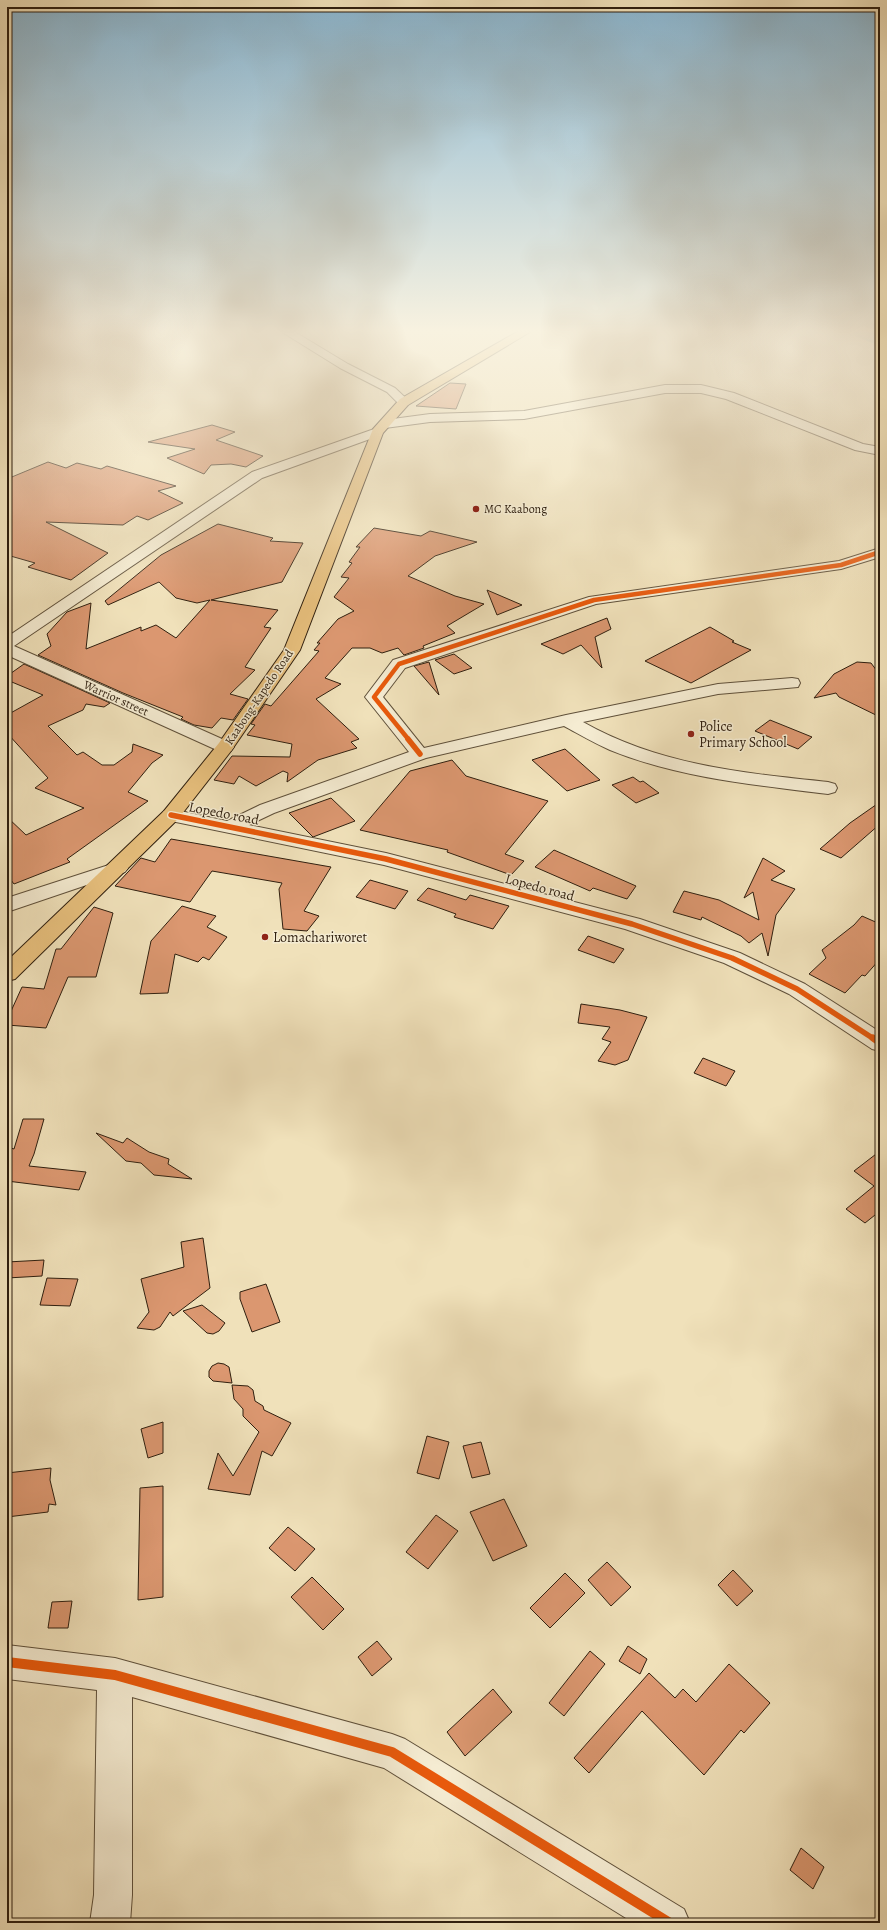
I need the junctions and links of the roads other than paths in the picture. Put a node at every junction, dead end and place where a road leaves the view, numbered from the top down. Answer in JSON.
{"nodes":[{"id":1,"x":386,"y":422,"type":"edge"},
{"id":2,"x":410,"y":422,"type":"edge"},
{"id":3,"x":796,"y":422,"type":"edge"},
{"id":4,"x":381,"y":428,"type":"junction"},
{"id":5,"x":880,"y":451,"type":"edge"},
{"id":6,"x":880,"y":552,"type":"edge"},
{"id":7,"x":7,"y":644,"type":"edge"},
{"id":8,"x":7,"y":648,"type":"edge"},
{"id":9,"x":792,"y":683,"type":"dead end"},
{"id":10,"x":566,"y":720,"type":"junction"},
{"id":11,"x":225,"y":746,"type":"junction"},
{"id":12,"x":420,"y":754,"type":"junction"},
{"id":13,"x":828,"y":788,"type":"dead end"},
{"id":14,"x":171,"y":815,"type":"junction"},
{"id":15,"x":231,"y":826,"type":"junction"},
{"id":16,"x":118,"y":868,"type":"junction"},
{"id":17,"x":7,"y":905,"type":"edge"},
{"id":18,"x":7,"y":974,"type":"edge"},
{"id":19,"x":880,"y":1043,"type":"edge"},
{"id":20,"x":7,"y":1662,"type":"edge"},
{"id":21,"x":115,"y":1675,"type":"junction"},
{"id":22,"x":110,"y":1923,"type":"edge"},
{"id":23,"x":670,"y":1923,"type":"edge"}],
"edges":[{"from":1,"to":4,"type":"main road","name":"Kaabong-Kapedo Road"},
{"from":2,"to":4,"type":"street"},
{"from":3,"to":5,"type":"street"},
{"from":4,"to":7,"type":"street"},
{"from":4,"to":11,"type":"main road","name":"Kaabong-Kapedo Road"},
{"from":6,"to":12,"type":"street"},
{"from":8,"to":11,"type":"street","name":"Warrior street"},
{"from":9,"to":10,"type":"street"},
{"from":10,"to":12,"type":"street"},
{"from":10,"to":13,"type":"street"},
{"from":11,"to":14,"type":"main road","name":"Kaabong-Kapedo Road"},
{"from":12,"to":15,"type":"street"},
{"from":14,"to":15,"type":"street","name":"Lopedo road"},
{"from":14,"to":16,"type":"main road","name":"Kaabong-Kapedo Road"},
{"from":15,"to":19,"type":"street","name":"Lopedo road"},
{"from":16,"to":17,"type":"street"},
{"from":16,"to":18,"type":"main road","name":"Kaabong-Kapedo Road"},
{"from":20,"to":21,"type":"street"},
{"from":21,"to":22,"type":"street"},
{"from":21,"to":23,"type":"street"}]}
